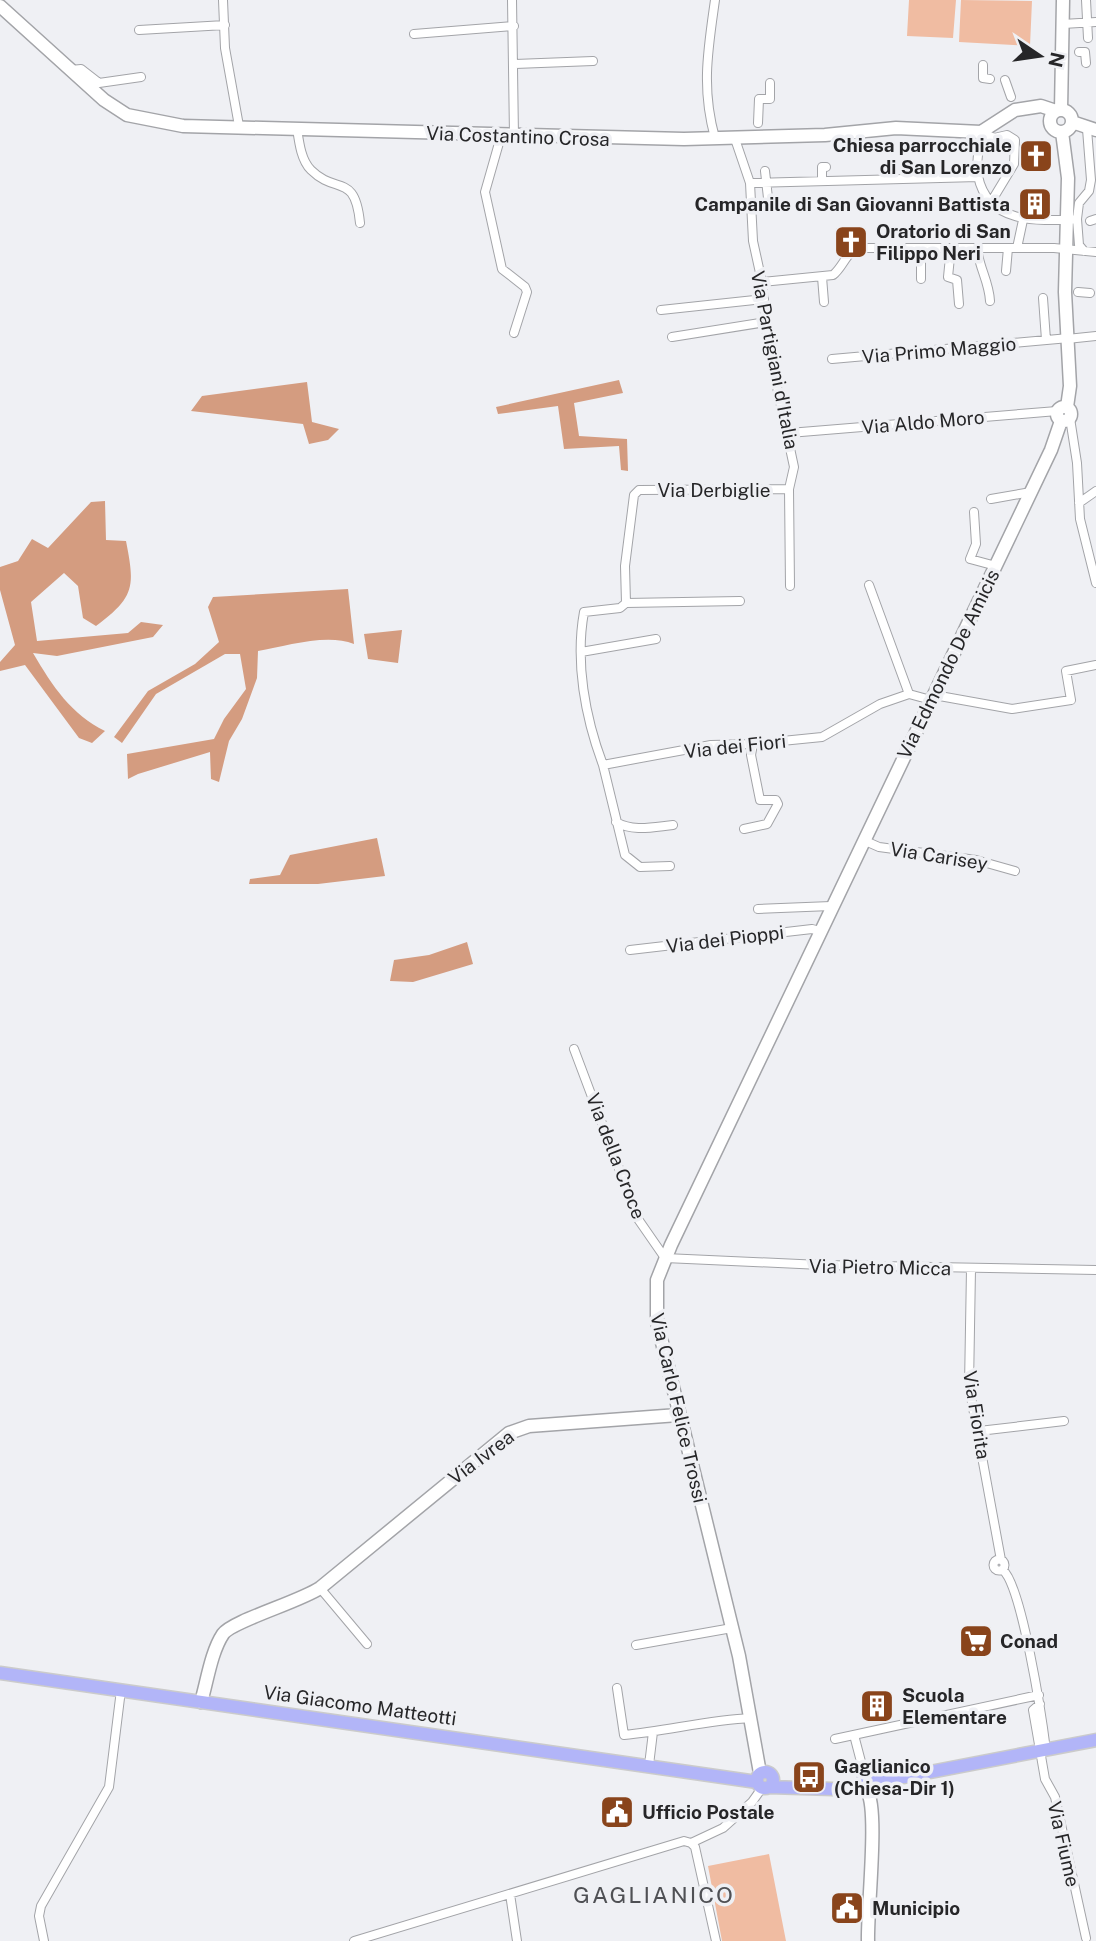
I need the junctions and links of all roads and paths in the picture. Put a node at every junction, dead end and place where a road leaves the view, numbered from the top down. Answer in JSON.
{"nodes":[{"id":1,"x":223,"y":0,"type":"edge"},
{"id":2,"x":512,"y":0,"type":"edge"},
{"id":3,"x":715,"y":0,"type":"edge"},
{"id":4,"x":1063,"y":0,"type":"edge"},
{"id":5,"x":1087,"y":0,"type":"edge"},
{"id":6,"x":0,"y":6,"type":"edge"},
{"id":7,"x":1092,"y":23,"type":"edge"},
{"id":8,"x":1063,"y":24,"type":"junction"},
{"id":9,"x":225,"y":25,"type":"junction"},
{"id":10,"x":514,"y":26,"type":"junction"},
{"id":11,"x":139,"y":30,"type":"dead end"},
{"id":12,"x":414,"y":34,"type":"dead end"},
{"id":13,"x":1088,"y":37,"type":"dead end"},
{"id":14,"x":1079,"y":52,"type":"dead end"},
{"id":15,"x":593,"y":61,"type":"dead end"},
{"id":16,"x":1086,"y":63,"type":"dead end"},
{"id":17,"x":515,"y":64,"type":"junction"},
{"id":18,"x":983,"y":65,"type":"dead end"},
{"id":19,"x":71,"y":70,"type":"junction"},
{"id":20,"x":141,"y":77,"type":"dead end"},
{"id":21,"x":990,"y":79,"type":"dead end"},
{"id":22,"x":1005,"y":80,"type":"dead end"},
{"id":23,"x":770,"y":83,"type":"dead end"},
{"id":24,"x":1013,"y":104,"type":"junction"},
{"id":25,"x":1058,"y":110,"type":"junction"},
{"id":26,"x":1072,"y":122,"type":"junction"},
{"id":27,"x":239,"y":126,"type":"junction"},
{"id":28,"x":297,"y":128,"type":"junction"},
{"id":29,"x":759,"y":129,"type":"junction"},
{"id":30,"x":1094,"y":129,"type":"edge"},
{"id":31,"x":981,"y":132,"type":"junction"},
{"id":32,"x":1062,"y":132,"type":"junction"},
{"id":33,"x":501,"y":136,"type":"junction"},
{"id":34,"x":514,"y":136,"type":"junction"},
{"id":35,"x":734,"y":136,"type":"junction"},
{"id":36,"x":715,"y":138,"type":"junction"},
{"id":37,"x":827,"y":167,"type":"dead end"},
{"id":38,"x":765,"y":171,"type":"dead end"},
{"id":39,"x":978,"y":177,"type":"junction"},
{"id":40,"x":822,"y":181,"type":"junction"},
{"id":41,"x":750,"y":183,"type":"junction"},
{"id":42,"x":765,"y":183,"type":"junction"},
{"id":43,"x":991,"y":202,"type":"junction"},
{"id":44,"x":769,"y":207,"type":"dead end"},
{"id":45,"x":1023,"y":220,"type":"junction"},
{"id":46,"x":1082,"y":220,"type":"edge"},
{"id":47,"x":360,"y":223,"type":"dead end"},
{"id":48,"x":977,"y":248,"type":"junction"},
{"id":49,"x":1012,"y":248,"type":"junction"},
{"id":50,"x":921,"y":250,"type":"junction"},
{"id":51,"x":1069,"y":250,"type":"junction"},
{"id":52,"x":950,"y":251,"type":"junction"},
{"id":53,"x":1084,"y":251,"type":"junction"},
{"id":54,"x":1096,"y":253,"type":"edge"},
{"id":55,"x":1006,"y":271,"type":"dead end"},
{"id":56,"x":822,"y":277,"type":"junction"},
{"id":57,"x":921,"y":279,"type":"dead end"},
{"id":58,"x":762,"y":282,"type":"junction"},
{"id":59,"x":1071,"y":292,"type":"junction"},
{"id":60,"x":1090,"y":293,"type":"dead end"},
{"id":61,"x":1043,"y":298,"type":"dead end"},
{"id":62,"x":764,"y":299,"type":"junction"},
{"id":63,"x":824,"y":302,"type":"dead end"},
{"id":64,"x":990,"y":302,"type":"dead end"},
{"id":65,"x":959,"y":304,"type":"dead end"},
{"id":66,"x":662,"y":310,"type":"dead end"},
{"id":67,"x":766,"y":322,"type":"junction"},
{"id":68,"x":514,"y":333,"type":"dead end"},
{"id":69,"x":1095,"y":336,"type":"edge"},
{"id":70,"x":672,"y":337,"type":"dead end"},
{"id":71,"x":1069,"y":338,"type":"junction"},
{"id":72,"x":1046,"y":340,"type":"junction"},
{"id":73,"x":832,"y":359,"type":"dead end"},
{"id":74,"x":1064,"y":414,"type":"junction"},
{"id":75,"x":789,"y":433,"type":"junction"},
{"id":76,"x":789,"y":489,"type":"junction"},
{"id":77,"x":1096,"y":491,"type":"edge"},
{"id":78,"x":1031,"y":492,"type":"junction"},
{"id":79,"x":991,"y":499,"type":"dead end"},
{"id":80,"x":1079,"y":503,"type":"junction"},
{"id":81,"x":974,"y":512,"type":"dead end"},
{"id":82,"x":996,"y":566,"type":"junction"},
{"id":83,"x":1096,"y":583,"type":"edge"},
{"id":84,"x":869,"y":585,"type":"dead end"},
{"id":85,"x":790,"y":586,"type":"dead end"},
{"id":86,"x":740,"y":601,"type":"dead end"},
{"id":87,"x":626,"y":603,"type":"junction"},
{"id":88,"x":656,"y":639,"type":"dead end"},
{"id":89,"x":581,"y":652,"type":"junction"},
{"id":90,"x":1096,"y":664,"type":"edge"},
{"id":91,"x":909,"y":694,"type":"junction"},
{"id":92,"x":932,"y":697,"type":"junction"},
{"id":93,"x":753,"y":744,"type":"junction"},
{"id":94,"x":603,"y":765,"type":"junction"},
{"id":95,"x":616,"y":822,"type":"junction"},
{"id":96,"x":673,"y":825,"type":"dead end"},
{"id":97,"x":744,"y":829,"type":"dead end"},
{"id":98,"x":863,"y":840,"type":"junction"},
{"id":99,"x":670,"y":866,"type":"dead end"},
{"id":100,"x":1015,"y":871,"type":"dead end"},
{"id":101,"x":831,"y":906,"type":"junction"},
{"id":102,"x":758,"y":909,"type":"dead end"},
{"id":103,"x":820,"y":931,"type":"junction"},
{"id":104,"x":630,"y":950,"type":"dead end"},
{"id":105,"x":786,"y":1003,"type":"joint"},
{"id":106,"x":574,"y":1049,"type":"dead end"},
{"id":107,"x":665,"y":1258,"type":"junction"},
{"id":108,"x":971,"y":1269,"type":"junction"},
{"id":109,"x":1096,"y":1270,"type":"edge"},
{"id":110,"x":678,"y":1415,"type":"junction"},
{"id":111,"x":1064,"y":1421,"type":"dead end"},
{"id":112,"x":979,"y":1431,"type":"junction"},
{"id":113,"x":320,"y":1588,"type":"junction"},
{"id":114,"x":732,"y":1628,"type":"junction"},
{"id":115,"x":367,"y":1644,"type":"dead end"},
{"id":116,"x":636,"y":1645,"type":"dead end"},
{"id":117,"x":0,"y":1673,"type":"edge"},
{"id":118,"x":617,"y":1688,"type":"dead end"},
{"id":119,"x":121,"y":1690,"type":"junction"},
{"id":120,"x":1039,"y":1700,"type":"junction"},
{"id":121,"x":201,"y":1702,"type":"junction"},
{"id":122,"x":751,"y":1718,"type":"junction"},
{"id":123,"x":653,"y":1732,"type":"junction"},
{"id":124,"x":854,"y":1735,"type":"junction"},
{"id":125,"x":835,"y":1739,"type":"dead end"},
{"id":126,"x":1096,"y":1740,"type":"edge"},
{"id":127,"x":1043,"y":1751,"type":"junction"},
{"id":128,"x":649,"y":1765,"type":"junction"},
{"id":129,"x":763,"y":1780,"type":"junction"},
{"id":130,"x":869,"y":1784,"type":"junction"},
{"id":131,"x":691,"y":1843,"type":"junction"},
{"id":132,"x":510,"y":1894,"type":"junction"},
{"id":133,"x":1086,"y":1938,"type":"dead end"},
{"id":134,"x":44,"y":1941,"type":"edge"},
{"id":135,"x":354,"y":1941,"type":"edge"},
{"id":136,"x":517,"y":1941,"type":"edge"},
{"id":137,"x":716,"y":1941,"type":"edge"},
{"id":138,"x":868,"y":1941,"type":"edge"}],
"edges":[{"from":1,"to":9,"type":"street"},
{"from":2,"to":10,"type":"street"},
{"from":3,"to":36,"type":"street"},
{"from":4,"to":8,"type":"street"},
{"from":5,"to":7,"type":"street"},
{"from":6,"to":19,"type":"street","name":"Via Costantino Crosa"},
{"from":7,"to":8,"type":"street"},
{"from":7,"to":13,"type":"street"},
{"from":8,"to":25,"type":"street"},
{"from":9,"to":11,"type":"street"},
{"from":9,"to":27,"type":"street"},
{"from":10,"to":12,"type":"street"},
{"from":10,"to":17,"type":"street"},
{"from":14,"to":16,"type":"street"},
{"from":15,"to":17,"type":"street"},
{"from":17,"to":34,"type":"street"},
{"from":18,"to":21,"type":"street"},
{"from":19,"to":20,"type":"street"},
{"from":19,"to":27,"type":"street","name":"Via Costantino Crosa"},
{"from":22,"to":24,"type":"street"},
{"from":23,"to":29,"type":"street"},
{"from":24,"to":25,"type":"street"},
{"from":24,"to":31,"type":"street"},
{"from":25,"to":26,"type":"street"},
{"from":25,"to":32,"type":"street"},
{"from":26,"to":30,"type":"street"},
{"from":26,"to":32,"type":"street"},
{"from":27,"to":28,"type":"street","name":"Via Costantino Crosa"},
{"from":28,"to":33,"type":"street","name":"Via Costantino Crosa"},
{"from":28,"to":47,"type":"street"},
{"from":29,"to":31,"type":"street","name":"Via Costantino Crosa"},
{"from":29,"to":35,"type":"street","name":"Via Costantino Crosa"},
{"from":30,"to":46,"type":"street"},
{"from":31,"to":39,"type":"street"},
{"from":31,"to":43,"type":"street"},
{"from":32,"to":46,"type":"street","name":"Via Edmondo De Amicis"},
{"from":33,"to":34,"type":"street","name":"Via Costantino Crosa"},
{"from":33,"to":68,"type":"street"},
{"from":34,"to":36,"type":"street","name":"Via Costantino Crosa"},
{"from":35,"to":36,"type":"street","name":"Via Costantino Crosa"},
{"from":35,"to":41,"type":"street","name":"Via Partigiani d'Italia"},
{"from":37,"to":40,"type":"street"},
{"from":38,"to":42,"type":"street"},
{"from":39,"to":40,"type":"street"},
{"from":39,"to":43,"type":"street"},
{"from":40,"to":42,"type":"street"},
{"from":41,"to":42,"type":"street"},
{"from":41,"to":58,"type":"street","name":"Via Partigiani d'Italia"},
{"from":42,"to":44,"type":"street"},
{"from":43,"to":45,"type":"street"},
{"from":45,"to":46,"type":"street"},
{"from":45,"to":49,"type":"street"},
{"from":46,"to":51,"type":"street","name":"Via Edmondo De Amicis"},
{"from":46,"to":53,"type":"street"},
{"from":48,"to":49,"type":"street"},
{"from":48,"to":52,"type":"street"},
{"from":48,"to":64,"type":"street"},
{"from":49,"to":51,"type":"street"},
{"from":49,"to":55,"type":"street"},
{"from":50,"to":52,"type":"street"},
{"from":50,"to":56,"type":"street"},
{"from":50,"to":57,"type":"street"},
{"from":51,"to":53,"type":"street"},
{"from":51,"to":59,"type":"street","name":"Via Edmondo De Amicis"},
{"from":52,"to":65,"type":"street"},
{"from":53,"to":54,"type":"street"},
{"from":56,"to":58,"type":"street"},
{"from":56,"to":63,"type":"street"},
{"from":58,"to":62,"type":"street","name":"Via Partigiani d'Italia"},
{"from":59,"to":60,"type":"street"},
{"from":59,"to":71,"type":"street","name":"Via Edmondo De Amicis"},
{"from":61,"to":72,"type":"street"},
{"from":62,"to":66,"type":"street"},
{"from":62,"to":67,"type":"street","name":"Via Partigiani d'Italia"},
{"from":67,"to":70,"type":"street"},
{"from":67,"to":75,"type":"street","name":"Via Partigiani d'Italia"},
{"from":69,"to":71,"type":"street","name":"Via Primo Maggio"},
{"from":71,"to":72,"type":"street","name":"Via Primo Maggio"},
{"from":71,"to":74,"type":"street","name":"Via Edmondo De Amicis"},
{"from":72,"to":73,"type":"street","name":"Via Primo Maggio"},
{"from":74,"to":75,"type":"street","name":"Via Aldo Moro"},
{"from":74,"to":78,"type":"street","name":"Via Edmondo De Amicis"},
{"from":74,"to":80,"type":"street"},
{"from":75,"to":76,"type":"street","name":"Via Partigiani d'Italia"},
{"from":76,"to":85,"type":"street","name":"Via Partigiani d'Italia"},
{"from":76,"to":87,"type":"street","name":"Via Derbiglie"},
{"from":77,"to":80,"type":"street"},
{"from":78,"to":79,"type":"street"},
{"from":78,"to":82,"type":"street","name":"Via Edmondo De Amicis"},
{"from":80,"to":83,"type":"street"},
{"from":81,"to":82,"type":"street"},
{"from":82,"to":92,"type":"street","name":"Via Edmondo De Amicis"},
{"from":84,"to":91,"type":"street"},
{"from":86,"to":87,"type":"street"},
{"from":87,"to":89,"type":"street"},
{"from":88,"to":89,"type":"street"},
{"from":89,"to":94,"type":"street"},
{"from":90,"to":92,"type":"street"},
{"from":91,"to":92,"type":"street"},
{"from":91,"to":93,"type":"street","name":"Via dei Fiori"},
{"from":92,"to":98,"type":"street","name":"Via Edmondo De Amicis"},
{"from":93,"to":94,"type":"street","name":"Via dei Fiori"},
{"from":93,"to":97,"type":"street"},
{"from":94,"to":95,"type":"street"},
{"from":95,"to":96,"type":"street"},
{"from":95,"to":99,"type":"street"},
{"from":98,"to":100,"type":"street","name":"Via Carisey"},
{"from":98,"to":101,"type":"street","name":"Via Edmondo De Amicis"},
{"from":101,"to":102,"type":"street"},
{"from":101,"to":103,"type":"street","name":"Via Edmondo De Amicis"},
{"from":103,"to":104,"type":"street","name":"Via dei Pioppi"},
{"from":103,"to":105,"type":"street","name":"Via Edmondo De Amicis"},
{"from":105,"to":107,"type":"street","name":"Via Carlo Felice Trossi"},
{"from":106,"to":107,"type":"street","name":"Via della Croce"},
{"from":107,"to":108,"type":"street","name":"Via Pietro Micca"},
{"from":107,"to":110,"type":"street","name":"Via Carlo Felice Trossi"},
{"from":108,"to":109,"type":"street","name":"Via Pietro Micca"},
{"from":108,"to":112,"type":"street","name":"Via Fiorita"},
{"from":110,"to":113,"type":"street","name":"Via Ivrea"},
{"from":110,"to":114,"type":"street","name":"Via Carlo Felice Trossi"},
{"from":111,"to":112,"type":"street"},
{"from":112,"to":120,"type":"street","name":"Via Fiorita"},
{"from":113,"to":115,"type":"street"},
{"from":113,"to":121,"type":"street","name":"Via Ivrea"},
{"from":114,"to":116,"type":"street"},
{"from":114,"to":122,"type":"street","name":"Via Carlo Felice Trossi"},
{"from":117,"to":119,"type":"main road","name":"Via Giacomo Matteotti"},
{"from":118,"to":123,"type":"street"},
{"from":119,"to":121,"type":"main road","name":"Via Giacomo Matteotti"},
{"from":119,"to":134,"type":"street"},
{"from":120,"to":124,"type":"street"},
{"from":120,"to":127,"type":"street"},
{"from":121,"to":128,"type":"main road","name":"Via Giacomo Matteotti"},
{"from":122,"to":123,"type":"street"},
{"from":122,"to":129,"type":"street","name":"Via Carlo Felice Trossi"},
{"from":123,"to":128,"type":"street"},
{"from":124,"to":125,"type":"street"},
{"from":124,"to":130,"type":"street"},
{"from":126,"to":127,"type":"main road","name":"Via Giacomo Matteotti"},
{"from":127,"to":130,"type":"main road","name":"Via Giacomo Matteotti"},
{"from":127,"to":133,"type":"street","name":"Via Fiume"},
{"from":128,"to":129,"type":"main road","name":"Via Giacomo Matteotti"},
{"from":129,"to":130,"type":"main road","name":"Via Giacomo Matteotti"},
{"from":129,"to":131,"type":"street"},
{"from":130,"to":138,"type":"street"},
{"from":131,"to":132,"type":"street"},
{"from":131,"to":137,"type":"street"},
{"from":132,"to":135,"type":"street"},
{"from":132,"to":136,"type":"street"}]}
